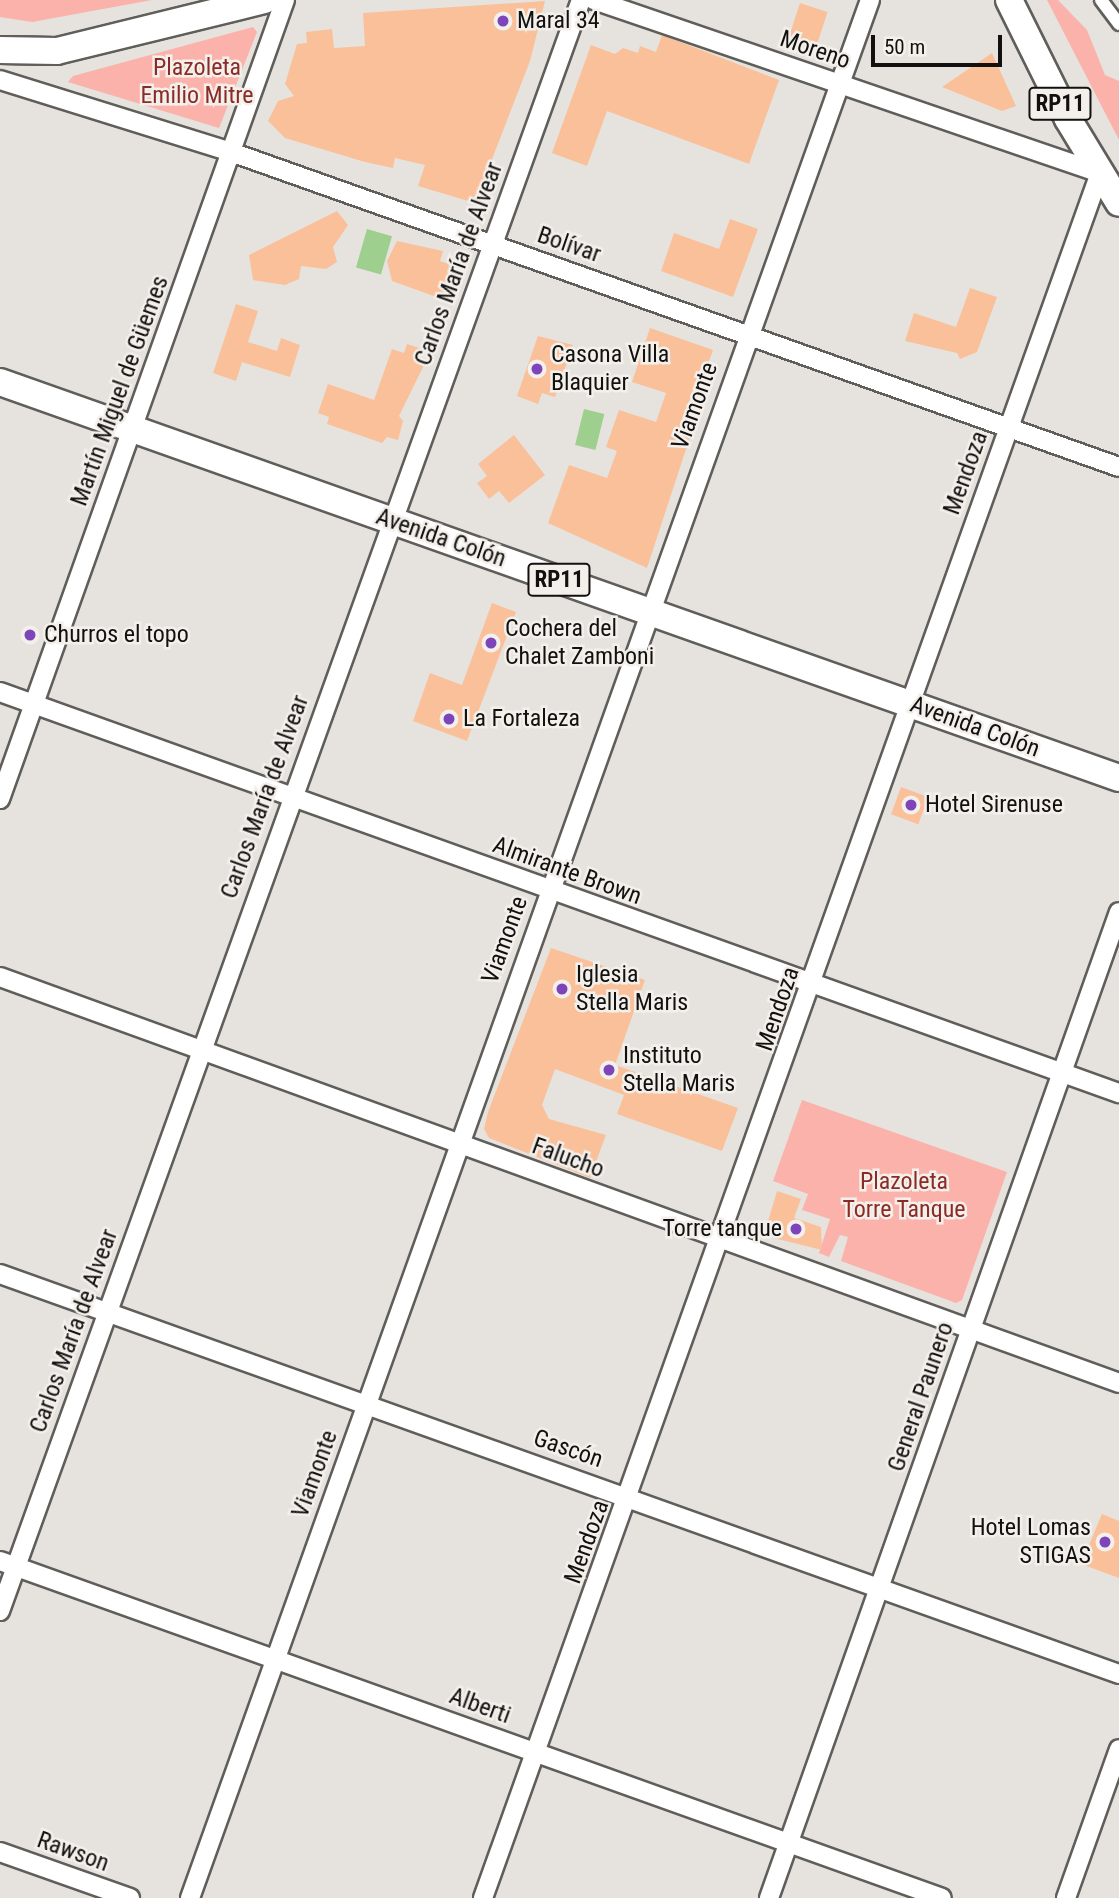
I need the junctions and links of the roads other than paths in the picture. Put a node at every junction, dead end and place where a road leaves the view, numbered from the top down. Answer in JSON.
{"nodes":[{"id":1,"x":264,"y":0,"type":"edge"},
{"id":2,"x":285,"y":0,"type":"edge"},
{"id":3,"x":581,"y":0,"type":"edge"},
{"id":4,"x":594,"y":0,"type":"edge"},
{"id":5,"x":870,"y":0,"type":"edge"},
{"id":6,"x":1009,"y":0,"type":"edge"},
{"id":7,"x":1101,"y":0,"type":"edge"},
{"id":8,"x":1119,"y":24,"type":"edge"},
{"id":9,"x":0,"y":50,"type":"edge"},
{"id":10,"x":0,"y":80,"type":"edge"},
{"id":11,"x":838,"y":84,"type":"junction"},
{"id":12,"x":231,"y":152,"type":"junction"},
{"id":13,"x":1100,"y":173,"type":"junction"},
{"id":14,"x":1119,"y":203,"type":"edge"},
{"id":15,"x":492,"y":244,"type":"junction"},
{"id":16,"x":747,"y":333,"type":"junction"},
{"id":17,"x":0,"y":382,"type":"edge"},
{"id":18,"x":1010,"y":427,"type":"junction"},
{"id":19,"x":132,"y":429,"type":"junction"},
{"id":20,"x":1119,"y":467,"type":"edge"},
{"id":21,"x":391,"y":521,"type":"junction"},
{"id":22,"x":648,"y":611,"type":"junction"},
{"id":23,"x":0,"y":692,"type":"edge"},
{"id":24,"x":907,"y":703,"type":"junction"},
{"id":25,"x":34,"y":704,"type":"junction"},
{"id":26,"x":1119,"y":778,"type":"edge"},
{"id":27,"x":0,"y":799,"type":"edge"},
{"id":28,"x":290,"y":799,"type":"junction"},
{"id":29,"x":548,"y":891,"type":"junction"},
{"id":30,"x":1119,"y":912,"type":"edge"},
{"id":31,"x":0,"y":977,"type":"edge"},
{"id":32,"x":813,"y":984,"type":"junction"},
{"id":33,"x":201,"y":1049,"type":"junction"},
{"id":34,"x":1062,"y":1073,"type":"junction"},
{"id":35,"x":1119,"y":1093,"type":"edge"},
{"id":36,"x":458,"y":1143,"type":"junction"},
{"id":37,"x":722,"y":1240,"type":"junction"},
{"id":38,"x":0,"y":1274,"type":"edge"},
{"id":39,"x":107,"y":1312,"type":"junction"},
{"id":40,"x":970,"y":1330,"type":"junction"},
{"id":41,"x":1119,"y":1383,"type":"edge"},
{"id":42,"x":366,"y":1404,"type":"junction"},
{"id":43,"x":629,"y":1497,"type":"junction"},
{"id":44,"x":8,"y":1564,"type":"edge"},
{"id":45,"x":880,"y":1587,"type":"junction"},
{"id":46,"x":0,"y":1611,"type":"edge"},
{"id":47,"x":275,"y":1659,"type":"junction"},
{"id":48,"x":1119,"y":1674,"type":"edge"},
{"id":49,"x":1119,"y":1749,"type":"edge"},
{"id":50,"x":535,"y":1752,"type":"junction"},
{"id":51,"x":789,"y":1842,"type":"junction"},
{"id":52,"x":0,"y":1852,"type":"edge"},
{"id":53,"x":130,"y":1898,"type":"edge"},
{"id":54,"x":190,"y":1898,"type":"edge"},
{"id":55,"x":483,"y":1898,"type":"edge"},
{"id":56,"x":769,"y":1898,"type":"edge"},
{"id":57,"x":942,"y":1898,"type":"edge"},
{"id":58,"x":1066,"y":1898,"type":"edge"}],
"edges":[{"from":1,"to":9,"type":"main road"},
{"from":2,"to":12,"type":"street","name":"Martín Miguel de Güemes"},
{"from":3,"to":15,"type":"street","name":"Carlos María de Alvear"},
{"from":4,"to":11,"type":"street","name":"Moreno"},
{"from":5,"to":11,"type":"street","name":"Viamonte"},
{"from":6,"to":13,"type":"main road","number":"RP11"},
{"from":7,"to":8,"type":"street"},
{"from":10,"to":12,"type":"street","name":"Bolívar"},
{"from":11,"to":13,"type":"street","name":"Moreno"},
{"from":11,"to":16,"type":"street","name":"Viamonte"},
{"from":12,"to":15,"type":"street","name":"Bolívar"},
{"from":12,"to":19,"type":"street","name":"Martín Miguel de Güemes"},
{"from":13,"to":14,"type":"main road","number":"RP11"},
{"from":13,"to":18,"type":"street","name":"Mendoza"},
{"from":15,"to":16,"type":"street","name":"Bolívar"},
{"from":15,"to":21,"type":"street","name":"Carlos María de Alvear"},
{"from":16,"to":18,"type":"street","name":"Bolívar"},
{"from":16,"to":22,"type":"street","name":"Viamonte"},
{"from":17,"to":19,"type":"main road","name":"Avenida Colón","number":"RP11"},
{"from":18,"to":20,"type":"street","name":"Bolívar"},
{"from":18,"to":24,"type":"street","name":"Mendoza"},
{"from":19,"to":21,"type":"main road","name":"Avenida Colón","number":"RP11"},
{"from":19,"to":25,"type":"street","name":"Martín Miguel de Güemes"},
{"from":21,"to":22,"type":"main road","name":"Avenida Colón","number":"RP11"},
{"from":21,"to":28,"type":"street","name":"Carlos María de Alvear"},
{"from":22,"to":24,"type":"main road","name":"Avenida Colón","number":"RP11"},
{"from":22,"to":29,"type":"street","name":"Viamonte"},
{"from":23,"to":25,"type":"street","name":"Almirante Brown"},
{"from":24,"to":26,"type":"main road","name":"Avenida Colón","number":"RP11"},
{"from":24,"to":32,"type":"street","name":"Mendoza"},
{"from":25,"to":27,"type":"street","name":"Martín Miguel de Güemes"},
{"from":25,"to":28,"type":"street","name":"Almirante Brown"},
{"from":28,"to":29,"type":"street","name":"Almirante Brown"},
{"from":28,"to":33,"type":"street","name":"Carlos María de Alvear"},
{"from":29,"to":32,"type":"street","name":"Almirante Brown"},
{"from":29,"to":36,"type":"street","name":"Viamonte"},
{"from":30,"to":34,"type":"street","name":"General Paunero"},
{"from":31,"to":33,"type":"street","name":"Falucho"},
{"from":32,"to":34,"type":"street","name":"Almirante Brown"},
{"from":32,"to":37,"type":"street","name":"Mendoza"},
{"from":33,"to":36,"type":"street","name":"Falucho"},
{"from":33,"to":39,"type":"street","name":"Carlos María de Alvear"},
{"from":34,"to":35,"type":"street","name":"Almirante Brown"},
{"from":34,"to":40,"type":"street","name":"General Paunero"},
{"from":36,"to":37,"type":"street","name":"Falucho"},
{"from":36,"to":42,"type":"street","name":"Viamonte"},
{"from":37,"to":40,"type":"street","name":"Falucho"},
{"from":37,"to":43,"type":"street","name":"Mendoza"},
{"from":38,"to":39,"type":"street","name":"Gascón"},
{"from":39,"to":42,"type":"street","name":"Gascón"},
{"from":39,"to":44,"type":"street","name":"Carlos María de Alvear"},
{"from":40,"to":41,"type":"street","name":"Falucho"},
{"from":40,"to":45,"type":"street","name":"General Paunero"},
{"from":42,"to":43,"type":"street","name":"Gascón"},
{"from":42,"to":47,"type":"street","name":"Viamonte"},
{"from":43,"to":45,"type":"street","name":"Gascón"},
{"from":43,"to":50,"type":"street","name":"Mendoza"},
{"from":44,"to":46,"type":"street","name":"Carlos María de Alvear"},
{"from":44,"to":47,"type":"street","name":"Alberti"},
{"from":45,"to":48,"type":"street","name":"Gascón"},
{"from":45,"to":51,"type":"street","name":"General Paunero"},
{"from":47,"to":50,"type":"street","name":"Alberti"},
{"from":47,"to":54,"type":"street","name":"Viamonte"},
{"from":49,"to":58,"type":"street"},
{"from":50,"to":51,"type":"street","name":"Alberti"},
{"from":50,"to":55,"type":"street","name":"Mendoza"},
{"from":51,"to":56,"type":"street","name":"General Paunero"},
{"from":51,"to":57,"type":"street","name":"Alberti"},
{"from":52,"to":53,"type":"street","name":"Rawson"}]}
